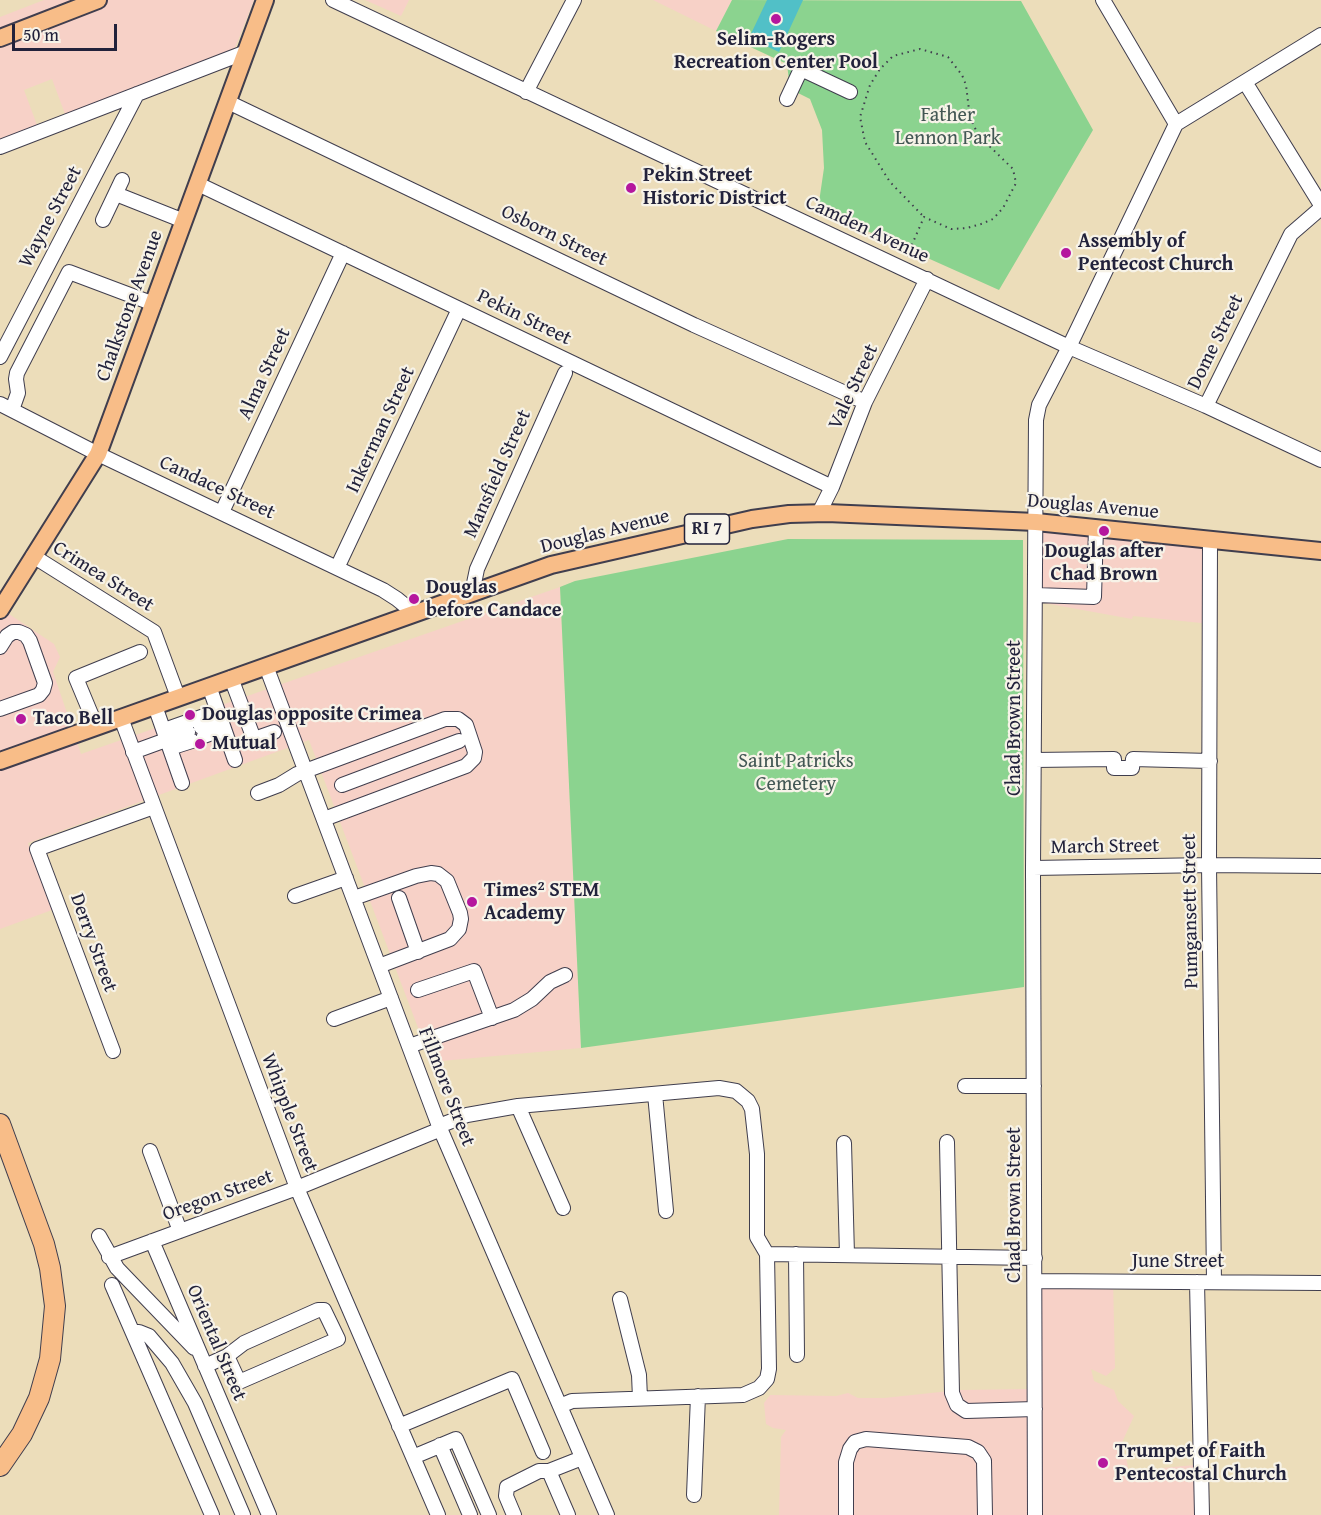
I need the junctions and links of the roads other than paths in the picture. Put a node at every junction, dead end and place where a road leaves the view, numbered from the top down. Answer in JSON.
{"nodes":[{"id":1,"x":98,"y":0,"type":"edge"},
{"id":2,"x":266,"y":0,"type":"edge"},
{"id":3,"x":333,"y":0,"type":"edge"},
{"id":4,"x":574,"y":0,"type":"edge"},
{"id":5,"x":1103,"y":0,"type":"edge"},
{"id":6,"x":1321,"y":35,"type":"edge"},
{"id":7,"x":0,"y":38,"type":"edge"},
{"id":8,"x":246,"y":52,"type":"junction"},
{"id":9,"x":1245,"y":82,"type":"junction"},
{"id":10,"x":526,"y":92,"type":"junction"},
{"id":11,"x":850,"y":92,"type":"dead end"},
{"id":12,"x":137,"y":94,"type":"junction"},
{"id":13,"x":788,"y":99,"type":"dead end"},
{"id":14,"x":228,"y":102,"type":"junction"},
{"id":15,"x":1176,"y":124,"type":"junction"},
{"id":16,"x":0,"y":147,"type":"edge"},
{"id":17,"x":96,"y":173,"type":"junction"},
{"id":18,"x":198,"y":183,"type":"junction"},
{"id":19,"x":119,"y":186,"type":"junction"},
{"id":20,"x":1321,"y":207,"type":"edge"},
{"id":21,"x":103,"y":220,"type":"dead end"},
{"id":22,"x":184,"y":221,"type":"junction"},
{"id":23,"x":343,"y":253,"type":"junction"},
{"id":24,"x":922,"y":277,"type":"junction"},
{"id":25,"x":154,"y":304,"type":"junction"},
{"id":26,"x":459,"y":309,"type":"junction"},
{"id":27,"x":1069,"y":347,"type":"junction"},
{"id":28,"x":0,"y":357,"type":"edge"},
{"id":29,"x":565,"y":373,"type":"dead end"},
{"id":30,"x":865,"y":402,"type":"junction"},
{"id":31,"x":1206,"y":406,"type":"junction"},
{"id":32,"x":6,"y":407,"type":"edge"},
{"id":33,"x":98,"y":454,"type":"junction"},
{"id":34,"x":1321,"y":460,"type":"edge"},
{"id":35,"x":832,"y":487,"type":"junction"},
{"id":36,"x":222,"y":512,"type":"junction"},
{"id":37,"x":819,"y":513,"type":"junction"},
{"id":38,"x":1036,"y":522,"type":"junction"},
{"id":39,"x":1096,"y":528,"type":"junction"},
{"id":40,"x":1210,"y":540,"type":"junction"},
{"id":41,"x":1321,"y":551,"type":"edge"},
{"id":42,"x":33,"y":556,"type":"junction"},
{"id":43,"x":338,"y":568,"type":"junction"},
{"id":44,"x":472,"y":593,"type":"junction"},
{"id":45,"x":1035,"y":595,"type":"junction"},
{"id":46,"x":0,"y":610,"type":"edge"},
{"id":47,"x":414,"y":613,"type":"junction"},
{"id":48,"x":0,"y":647,"type":"edge"},
{"id":49,"x":140,"y":652,"type":"dead end"},
{"id":50,"x":266,"y":666,"type":"junction"},
{"id":51,"x":231,"y":678,"type":"junction"},
{"id":52,"x":209,"y":686,"type":"junction"},
{"id":53,"x":178,"y":698,"type":"junction"},
{"id":54,"x":155,"y":706,"type":"junction"},
{"id":55,"x":0,"y":709,"type":"edge"},
{"id":56,"x":121,"y":718,"type":"junction"},
{"id":57,"x":221,"y":720,"type":"junction"},
{"id":58,"x":96,"y":726,"type":"junction"},
{"id":59,"x":274,"y":732,"type":"dead end"},
{"id":60,"x":167,"y":739,"type":"junction"},
{"id":61,"x":459,"y":741,"type":"dead end"},
{"id":62,"x":133,"y":752,"type":"junction"},
{"id":63,"x":428,"y":753,"type":"junction"},
{"id":64,"x":1034,"y":759,"type":"junction"},
{"id":65,"x":236,"y":760,"type":"dead end"},
{"id":66,"x":0,"y":761,"type":"edge"},
{"id":67,"x":1210,"y":761,"type":"junction"},
{"id":68,"x":306,"y":771,"type":"junction"},
{"id":69,"x":437,"y":777,"type":"junction"},
{"id":70,"x":182,"y":783,"type":"dead end"},
{"id":71,"x":342,"y":785,"type":"dead end"},
{"id":72,"x":258,"y":793,"type":"dead end"},
{"id":73,"x":154,"y":807,"type":"junction"},
{"id":74,"x":324,"y":819,"type":"junction"},
{"id":75,"x":1209,"y":865,"type":"junction"},
{"id":76,"x":1321,"y":866,"type":"edge"},
{"id":77,"x":1033,"y":868,"type":"junction"},
{"id":78,"x":346,"y":878,"type":"junction"},
{"id":79,"x":295,"y":896,"type":"dead end"},
{"id":80,"x":399,"y":897,"type":"dead end"},
{"id":81,"x":354,"y":898,"type":"junction"},
{"id":82,"x":418,"y":952,"type":"junction"},
{"id":83,"x":379,"y":966,"type":"junction"},
{"id":84,"x":565,"y":975,"type":"dead end"},
{"id":85,"x":418,"y":990,"type":"dead end"},
{"id":86,"x":391,"y":998,"type":"junction"},
{"id":87,"x":492,"y":1018,"type":"junction"},
{"id":88,"x":334,"y":1020,"type":"dead end"},
{"id":89,"x":409,"y":1046,"type":"junction"},
{"id":90,"x":113,"y":1051,"type":"dead end"},
{"id":91,"x":965,"y":1086,"type":"dead end"},
{"id":92,"x":1034,"y":1086,"type":"junction"},
{"id":93,"x":655,"y":1094,"type":"junction"},
{"id":94,"x":518,"y":1106,"type":"junction"},
{"id":95,"x":0,"y":1124,"type":"edge"},
{"id":96,"x":440,"y":1128,"type":"junction"},
{"id":97,"x":947,"y":1142,"type":"dead end"},
{"id":98,"x":843,"y":1143,"type":"dead end"},
{"id":99,"x":150,"y":1151,"type":"dead end"},
{"id":100,"x":297,"y":1188,"type":"junction"},
{"id":101,"x":563,"y":1208,"type":"dead end"},
{"id":102,"x":666,"y":1211,"type":"dead end"},
{"id":103,"x":180,"y":1231,"type":"junction"},
{"id":104,"x":99,"y":1236,"type":"dead end"},
{"id":105,"x":152,"y":1241,"type":"junction"},
{"id":106,"x":767,"y":1254,"type":"junction"},
{"id":107,"x":796,"y":1254,"type":"junction"},
{"id":108,"x":847,"y":1255,"type":"junction"},
{"id":109,"x":109,"y":1257,"type":"junction"},
{"id":110,"x":950,"y":1257,"type":"junction"},
{"id":111,"x":1035,"y":1258,"type":"junction"},
{"id":112,"x":1035,"y":1281,"type":"junction"},
{"id":113,"x":1197,"y":1282,"type":"junction"},
{"id":114,"x":1214,"y":1282,"type":"junction"},
{"id":115,"x":1321,"y":1283,"type":"edge"},
{"id":116,"x":112,"y":1285,"type":"dead end"},
{"id":117,"x":620,"y":1299,"type":"dead end"},
{"id":118,"x":345,"y":1301,"type":"junction"},
{"id":119,"x":324,"y":1310,"type":"junction"},
{"id":120,"x":134,"y":1332,"type":"junction"},
{"id":121,"x":797,"y":1355,"type":"dead end"},
{"id":122,"x":227,"y":1356,"type":"junction"},
{"id":123,"x":202,"y":1360,"type":"junction"},
{"id":124,"x":698,"y":1396,"type":"junction"},
{"id":125,"x":640,"y":1398,"type":"junction"},
{"id":126,"x":560,"y":1406,"type":"junction"},
{"id":127,"x":1035,"y":1410,"type":"junction"},
{"id":128,"x":399,"y":1426,"type":"junction"},
{"id":129,"x":440,"y":1445,"type":"junction"},
{"id":130,"x":543,"y":1452,"type":"dead end"},
{"id":131,"x":413,"y":1457,"type":"junction"},
{"id":132,"x":582,"y":1458,"type":"junction"},
{"id":133,"x":245,"y":1461,"type":"junction"},
{"id":134,"x":0,"y":1466,"type":"edge"},
{"id":135,"x":225,"y":1470,"type":"junction"},
{"id":136,"x":549,"y":1471,"type":"junction"},
{"id":137,"x":694,"y":1495,"type":"dead end"},
{"id":138,"x":212,"y":1515,"type":"edge"},
{"id":139,"x":243,"y":1515,"type":"edge"},
{"id":140,"x":269,"y":1515,"type":"edge"},
{"id":141,"x":438,"y":1515,"type":"edge"},
{"id":142,"x":470,"y":1515,"type":"edge"},
{"id":143,"x":489,"y":1515,"type":"edge"},
{"id":144,"x":514,"y":1515,"type":"edge"},
{"id":145,"x":568,"y":1515,"type":"edge"},
{"id":146,"x":607,"y":1515,"type":"edge"},
{"id":147,"x":846,"y":1515,"type":"edge"},
{"id":148,"x":985,"y":1515,"type":"edge"},
{"id":149,"x":1035,"y":1515,"type":"edge"},
{"id":150,"x":1202,"y":1515,"type":"edge"}],
"edges":[{"from":1,"to":7,"type":"main road"},
{"from":2,"to":8,"type":"main road","name":"Chalkstone Avenue"},
{"from":3,"to":10,"type":"street","name":"Camden Avenue"},
{"from":4,"to":10,"type":"street"},
{"from":5,"to":15,"type":"street"},
{"from":6,"to":9,"type":"street"},
{"from":8,"to":12,"type":"street"},
{"from":8,"to":14,"type":"main road","name":"Chalkstone Avenue"},
{"from":9,"to":15,"type":"street"},
{"from":9,"to":20,"type":"street"},
{"from":10,"to":24,"type":"street","name":"Camden Avenue"},
{"from":11,"to":13,"type":"street"},
{"from":12,"to":16,"type":"street"},
{"from":12,"to":17,"type":"street","name":"Wayne Street"},
{"from":14,"to":18,"type":"main road","name":"Chalkstone Avenue"},
{"from":14,"to":30,"type":"street","name":"Osborn Street"},
{"from":15,"to":27,"type":"street","name":"Chad Brown Street"},
{"from":17,"to":19,"type":"street"},
{"from":17,"to":28,"type":"street","name":"Wayne Street"},
{"from":18,"to":22,"type":"main road","name":"Chalkstone Avenue"},
{"from":18,"to":23,"type":"street","name":"Pekin Street"},
{"from":19,"to":21,"type":"street"},
{"from":19,"to":22,"type":"street"},
{"from":20,"to":31,"type":"street","name":"Dome Street"},
{"from":22,"to":25,"type":"main road","name":"Chalkstone Avenue"},
{"from":23,"to":26,"type":"street","name":"Pekin Street"},
{"from":23,"to":36,"type":"street","name":"Alma Street"},
{"from":24,"to":27,"type":"street","name":"Camden Avenue"},
{"from":24,"to":30,"type":"street","name":"Vale Street"},
{"from":25,"to":32,"type":"street"},
{"from":25,"to":33,"type":"main road","name":"Chalkstone Avenue"},
{"from":26,"to":35,"type":"street","name":"Pekin Street"},
{"from":26,"to":43,"type":"street","name":"Inkerman Street"},
{"from":27,"to":31,"type":"street","name":"Camden Avenue"},
{"from":27,"to":38,"type":"street","name":"Chad Brown Street"},
{"from":29,"to":44,"type":"street","name":"Mansfield Street"},
{"from":30,"to":35,"type":"street","name":"Vale Street"},
{"from":31,"to":34,"type":"street","name":"Camden Avenue"},
{"from":32,"to":33,"type":"street","name":"Candace Street"},
{"from":33,"to":36,"type":"street","name":"Candace Street"},
{"from":33,"to":42,"type":"main road","name":"Chalkstone Avenue"},
{"from":35,"to":37,"type":"street","name":"Vale Street"},
{"from":36,"to":43,"type":"street","name":"Candace Street"},
{"from":37,"to":38,"type":"main road","name":"Douglas Avenue","number":"RI 7"},
{"from":37,"to":44,"type":"main road","name":"Douglas Avenue","number":"RI 7"},
{"from":38,"to":39,"type":"main road","name":"Douglas Avenue","number":"RI 7"},
{"from":38,"to":45,"type":"street","name":"Chad Brown Street"},
{"from":39,"to":40,"type":"main road","name":"Douglas Avenue","number":"RI 7"},
{"from":39,"to":45,"type":"street"},
{"from":40,"to":41,"type":"main road","name":"Douglas Avenue","number":"RI 7"},
{"from":40,"to":67,"type":"street","name":"Pumgansett Street"},
{"from":42,"to":46,"type":"main road","name":"Chalkstone Avenue"},
{"from":42,"to":53,"type":"street","name":"Crimea Street"},
{"from":43,"to":47,"type":"street","name":"Candace Street"},
{"from":44,"to":47,"type":"main road","name":"Douglas Avenue","number":"RI 7"},
{"from":45,"to":64,"type":"street","name":"Chad Brown Street"},
{"from":47,"to":50,"type":"main road","name":"Douglas Avenue","number":"RI 7"},
{"from":48,"to":55,"type":"street"},
{"from":49,"to":58,"type":"street"},
{"from":50,"to":51,"type":"main road","name":"Douglas Avenue","number":"RI 7"},
{"from":50,"to":68,"type":"street","name":"Fillmore Street"},
{"from":51,"to":52,"type":"main road","name":"Douglas Avenue","number":"RI 7"},
{"from":51,"to":59,"type":"street"},
{"from":52,"to":53,"type":"main road","name":"Douglas Avenue","number":"RI 7"},
{"from":52,"to":57,"type":"street"},
{"from":53,"to":54,"type":"main road","name":"Douglas Avenue","number":"RI 7"},
{"from":54,"to":56,"type":"main road","name":"Douglas Avenue","number":"RI 7"},
{"from":54,"to":60,"type":"street"},
{"from":56,"to":58,"type":"main road","name":"Douglas Avenue","number":"RI 7"},
{"from":56,"to":62,"type":"street","name":"Whipple Street"},
{"from":57,"to":60,"type":"street"},
{"from":57,"to":60,"type":"street"},
{"from":57,"to":65,"type":"street"},
{"from":58,"to":66,"type":"main road","name":"Douglas Avenue","number":"RI 7"},
{"from":60,"to":62,"type":"street"},
{"from":60,"to":70,"type":"street"},
{"from":61,"to":63,"type":"street"},
{"from":62,"to":73,"type":"street","name":"Whipple Street"},
{"from":63,"to":69,"type":"street"},
{"from":63,"to":71,"type":"street"},
{"from":64,"to":67,"type":"street"},
{"from":64,"to":77,"type":"street","name":"Chad Brown Street"},
{"from":67,"to":75,"type":"street","name":"Pumgansett Street"},
{"from":68,"to":69,"type":"street"},
{"from":68,"to":72,"type":"street"},
{"from":68,"to":74,"type":"street","name":"Fillmore Street"},
{"from":69,"to":74,"type":"street"},
{"from":73,"to":90,"type":"street","name":"Derry Street"},
{"from":73,"to":100,"type":"street","name":"Whipple Street"},
{"from":74,"to":78,"type":"street","name":"Fillmore Street"},
{"from":75,"to":76,"type":"street","name":"March Street"},
{"from":75,"to":77,"type":"street","name":"March Street"},
{"from":75,"to":114,"type":"street","name":"Pumgansett Street"},
{"from":77,"to":92,"type":"street","name":"Chad Brown Street"},
{"from":78,"to":79,"type":"street"},
{"from":78,"to":81,"type":"street","name":"Fillmore Street"},
{"from":80,"to":82,"type":"street"},
{"from":81,"to":82,"type":"street"},
{"from":81,"to":83,"type":"street","name":"Fillmore Street"},
{"from":82,"to":83,"type":"street"},
{"from":83,"to":86,"type":"street","name":"Fillmore Street"},
{"from":84,"to":87,"type":"street"},
{"from":85,"to":87,"type":"street"},
{"from":86,"to":88,"type":"street"},
{"from":86,"to":89,"type":"street","name":"Fillmore Street"},
{"from":87,"to":89,"type":"street"},
{"from":89,"to":96,"type":"street","name":"Fillmore Street"},
{"from":91,"to":92,"type":"street"},
{"from":92,"to":111,"type":"street","name":"Chad Brown Street"},
{"from":93,"to":94,"type":"street","name":"Oregon Street"},
{"from":93,"to":102,"type":"street"},
{"from":93,"to":106,"type":"street","name":"Oregon Street"},
{"from":94,"to":96,"type":"street","name":"Oregon Street"},
{"from":94,"to":101,"type":"street"},
{"from":95,"to":134,"type":"highway"},
{"from":96,"to":100,"type":"street","name":"Oregon Street"},
{"from":96,"to":126,"type":"street","name":"Fillmore Street"},
{"from":97,"to":110,"type":"street"},
{"from":98,"to":108,"type":"street"},
{"from":99,"to":103,"type":"street"},
{"from":100,"to":103,"type":"street","name":"Oregon Street"},
{"from":100,"to":118,"type":"street","name":"Whipple Street"},
{"from":103,"to":105,"type":"street","name":"Oregon Street"},
{"from":104,"to":109,"type":"street"},
{"from":105,"to":109,"type":"street","name":"Oregon Street"},
{"from":105,"to":123,"type":"street","name":"Oriental Street"},
{"from":106,"to":107,"type":"street"},
{"from":106,"to":124,"type":"street"},
{"from":107,"to":108,"type":"street"},
{"from":107,"to":121,"type":"street"},
{"from":108,"to":110,"type":"street"},
{"from":109,"to":123,"type":"street"},
{"from":110,"to":111,"type":"street"},
{"from":110,"to":127,"type":"street"},
{"from":111,"to":112,"type":"street","name":"Chad Brown Street"},
{"from":112,"to":113,"type":"street","name":"June Street"},
{"from":112,"to":127,"type":"street","name":"Chad Brown Street"},
{"from":113,"to":114,"type":"street","name":"June Street"},
{"from":113,"to":150,"type":"street"},
{"from":114,"to":115,"type":"street","name":"June Street"},
{"from":116,"to":120,"type":"street"},
{"from":117,"to":125,"type":"street"},
{"from":118,"to":119,"type":"street"},
{"from":118,"to":128,"type":"street","name":"Whipple Street"},
{"from":119,"to":122,"type":"street"},
{"from":119,"to":122,"type":"street"},
{"from":120,"to":135,"type":"street"},
{"from":120,"to":138,"type":"street"},
{"from":122,"to":123,"type":"street"},
{"from":123,"to":133,"type":"street","name":"Oriental Street"},
{"from":124,"to":125,"type":"street"},
{"from":124,"to":137,"type":"street"},
{"from":125,"to":126,"type":"street"},
{"from":126,"to":132,"type":"street","name":"Fillmore Street"},
{"from":127,"to":149,"type":"street","name":"Chad Brown Street"},
{"from":128,"to":130,"type":"street"},
{"from":128,"to":131,"type":"street","name":"Whipple Street"},
{"from":129,"to":131,"type":"street"},
{"from":129,"to":142,"type":"street"},
{"from":129,"to":143,"type":"street"},
{"from":131,"to":141,"type":"street","name":"Whipple Street"},
{"from":132,"to":136,"type":"street"},
{"from":132,"to":146,"type":"street","name":"Fillmore Street"},
{"from":133,"to":135,"type":"street"},
{"from":133,"to":140,"type":"street","name":"Oriental Street"},
{"from":135,"to":139,"type":"street"},
{"from":136,"to":144,"type":"street"},
{"from":136,"to":145,"type":"street"},
{"from":147,"to":148,"type":"street"}]}
